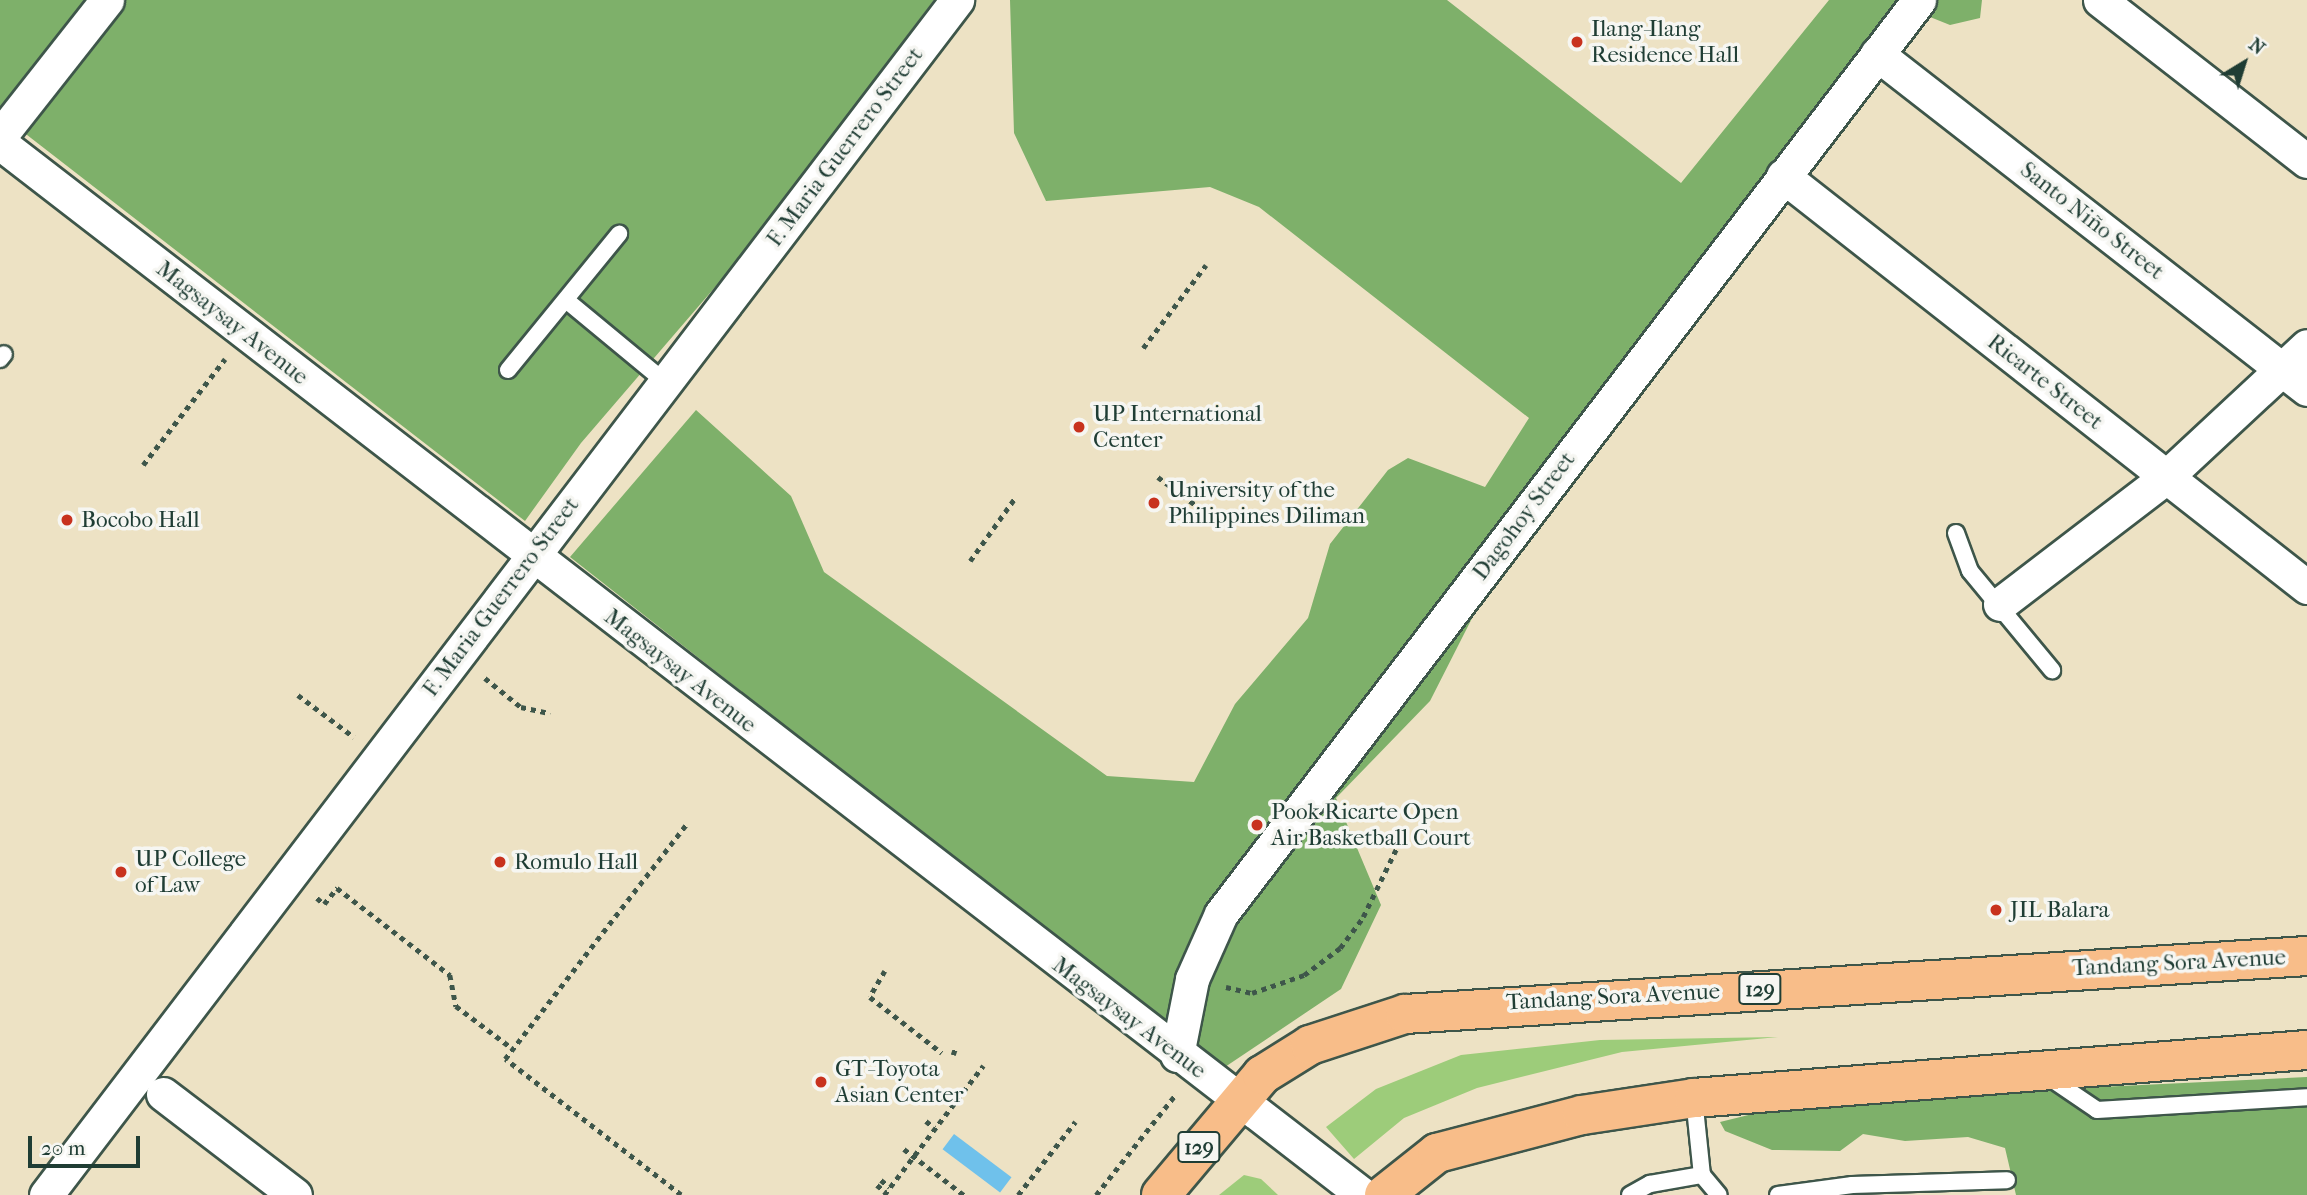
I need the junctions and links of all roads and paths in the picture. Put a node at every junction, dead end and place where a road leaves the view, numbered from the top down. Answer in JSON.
{"nodes":[{"id":1,"x":107,"y":0,"type":"edge"},
{"id":2,"x":957,"y":0,"type":"edge"},
{"id":3,"x":1919,"y":0,"type":"edge"},
{"id":4,"x":2099,"y":0,"type":"edge"},
{"id":5,"x":1877,"y":54,"type":"junction"},
{"id":6,"x":0,"y":136,"type":"edge"},
{"id":7,"x":0,"y":143,"type":"edge"},
{"id":8,"x":2307,"y":161,"type":"edge"},
{"id":9,"x":1783,"y":176,"type":"junction"},
{"id":10,"x":619,"y":234,"type":"dead end"},
{"id":11,"x":1206,"y":265,"type":"dead end"},
{"id":12,"x":566,"y":300,"type":"junction"},
{"id":13,"x":244,"y":333,"type":"junction"},
{"id":14,"x":2307,"y":346,"type":"edge"},
{"id":15,"x":1143,"y":348,"type":"dead end"},
{"id":16,"x":508,"y":370,"type":"dead end"},
{"id":17,"x":2295,"y":379,"type":"edge"},
{"id":18,"x":665,"y":382,"type":"junction"},
{"id":19,"x":144,"y":465,"type":"dead end"},
{"id":20,"x":1158,"y":477,"type":"dead end"},
{"id":21,"x":2166,"y":477,"type":"junction"},
{"id":22,"x":1016,"y":498,"type":"dead end"},
{"id":23,"x":1217,"y":520,"type":"dead end"},
{"id":24,"x":1956,"y":533,"type":"dead end"},
{"id":25,"x":532,"y":556,"type":"junction"},
{"id":26,"x":970,"y":562,"type":"dead end"},
{"id":27,"x":2307,"y":587,"type":"edge"},
{"id":28,"x":2000,"y":604,"type":"junction"},
{"id":29,"x":456,"y":655,"type":"junction"},
{"id":30,"x":2052,"y":670,"type":"dead end"},
{"id":31,"x":298,"y":695,"type":"dead end"},
{"id":32,"x":550,"y":713,"type":"dead end"},
{"id":33,"x":353,"y":737,"type":"dead end"},
{"id":34,"x":688,"y":822,"type":"dead end"},
{"id":35,"x":1405,"y":831,"type":"dead end"},
{"id":36,"x":289,"y":875,"type":"junction"},
{"id":37,"x":2307,"y":956,"type":"edge"},
{"id":38,"x":885,"y":971,"type":"dead end"},
{"id":39,"x":1192,"y":979,"type":"junction"},
{"id":40,"x":513,"y":1049,"type":"junction"},
{"id":41,"x":2307,"y":1050,"type":"edge"},
{"id":42,"x":942,"y":1053,"type":"dead end"},
{"id":43,"x":1186,"y":1062,"type":"junction"},
{"id":44,"x":983,"y":1066,"type":"dead end"},
{"id":45,"x":2035,"y":1068,"type":"junction"},
{"id":46,"x":150,"y":1084,"type":"junction"},
{"id":47,"x":2307,"y":1097,"type":"edge"},
{"id":48,"x":1694,"y":1098,"type":"junction"},
{"id":49,"x":1237,"y":1100,"type":"junction"},
{"id":50,"x":926,"y":1121,"type":"dead end"},
{"id":51,"x":1075,"y":1122,"type":"dead end"},
{"id":52,"x":935,"y":1128,"type":"junction"},
{"id":53,"x":904,"y":1149,"type":"dead end"},
{"id":54,"x":914,"y":1156,"type":"junction"},
{"id":55,"x":1702,"y":1175,"type":"junction"},
{"id":56,"x":881,"y":1180,"type":"dead end"},
{"id":57,"x":2007,"y":1180,"type":"dead end"},
{"id":58,"x":877,"y":1185,"type":"dead end"},
{"id":59,"x":890,"y":1187,"type":"junction"},
{"id":60,"x":885,"y":1194,"type":"edge"},
{"id":61,"x":46,"y":1195,"type":"edge"},
{"id":62,"x":295,"y":1195,"type":"edge"},
{"id":63,"x":681,"y":1195,"type":"edge"},
{"id":64,"x":964,"y":1195,"type":"edge"},
{"id":65,"x":1018,"y":1195,"type":"edge"},
{"id":66,"x":1096,"y":1195,"type":"edge"},
{"id":67,"x":1161,"y":1195,"type":"edge"},
{"id":68,"x":1363,"y":1195,"type":"edge"},
{"id":69,"x":1384,"y":1195,"type":"edge"},
{"id":70,"x":1630,"y":1195,"type":"edge"},
{"id":71,"x":1719,"y":1195,"type":"edge"},
{"id":72,"x":1778,"y":1195,"type":"edge"}],
"edges":[{"from":1,"to":6,"type":"street"},
{"from":2,"to":18,"type":"street","name":"F. Maria Guerrero Street"},
{"from":3,"to":5,"type":"street","name":"Dagohoy Street"},
{"from":4,"to":8,"type":"street"},
{"from":5,"to":9,"type":"street","name":"Dagohoy Street"},
{"from":5,"to":17,"type":"street","name":"Santo Niño Street"},
{"from":7,"to":13,"type":"street","name":"Magsaysay Avenue"},
{"from":9,"to":21,"type":"street","name":"Ricarte Street"},
{"from":9,"to":39,"type":"street","name":"Dagohoy Street"},
{"from":10,"to":12,"type":"lane"},
{"from":11,"to":15,"type":"path"},
{"from":12,"to":16,"type":"lane"},
{"from":12,"to":18,"type":"lane"},
{"from":13,"to":19,"type":"path"},
{"from":13,"to":25,"type":"street","name":"Magsaysay Avenue"},
{"from":14,"to":17,"type":"street"},
{"from":17,"to":21,"type":"street"},
{"from":18,"to":25,"type":"street","name":"F. Maria Guerrero Street"},
{"from":20,"to":23,"type":"path"},
{"from":21,"to":27,"type":"street","name":"Ricarte Street"},
{"from":21,"to":28,"type":"street"},
{"from":22,"to":26,"type":"path"},
{"from":24,"to":28,"type":"lane"},
{"from":25,"to":29,"type":"street","name":"F. Maria Guerrero Street"},
{"from":25,"to":43,"type":"street","name":"Magsaysay Avenue"},
{"from":28,"to":30,"type":"lane"},
{"from":29,"to":32,"type":"path"},
{"from":29,"to":36,"type":"street","name":"F. Maria Guerrero Street"},
{"from":31,"to":33,"type":"path"},
{"from":34,"to":40,"type":"path"},
{"from":35,"to":39,"type":"path"},
{"from":36,"to":40,"type":"path"},
{"from":36,"to":46,"type":"street","name":"F. Maria Guerrero Street"},
{"from":37,"to":49,"type":"main road","name":"Tandang Sora Avenue","number":"129"},
{"from":38,"to":42,"type":"path"},
{"from":39,"to":43,"type":"street","name":"Dagohoy Street"},
{"from":40,"to":63,"type":"path"},
{"from":41,"to":45,"type":"main road"},
{"from":43,"to":49,"type":"street","name":"Magsaysay Avenue"},
{"from":43,"to":66,"type":"path"},
{"from":44,"to":52,"type":"path"},
{"from":45,"to":47,"type":"lane"},
{"from":45,"to":48,"type":"main road"},
{"from":46,"to":61,"type":"street","name":"F. Maria Guerrero Street"},
{"from":46,"to":62,"type":"street"},
{"from":48,"to":55,"type":"lane"},
{"from":48,"to":69,"type":"main road"},
{"from":49,"to":67,"type":"main road","number":"129"},
{"from":49,"to":68,"type":"street","name":"Magsaysay Avenue"},
{"from":50,"to":52,"type":"path"},
{"from":51,"to":65,"type":"path"},
{"from":52,"to":54,"type":"path"},
{"from":53,"to":54,"type":"path"},
{"from":54,"to":59,"type":"path"},
{"from":54,"to":64,"type":"path"},
{"from":55,"to":70,"type":"lane"},
{"from":55,"to":71,"type":"lane"},
{"from":56,"to":59,"type":"path"},
{"from":57,"to":72,"type":"lane"},
{"from":58,"to":60,"type":"path"},
{"from":59,"to":60,"type":"path"}]}
